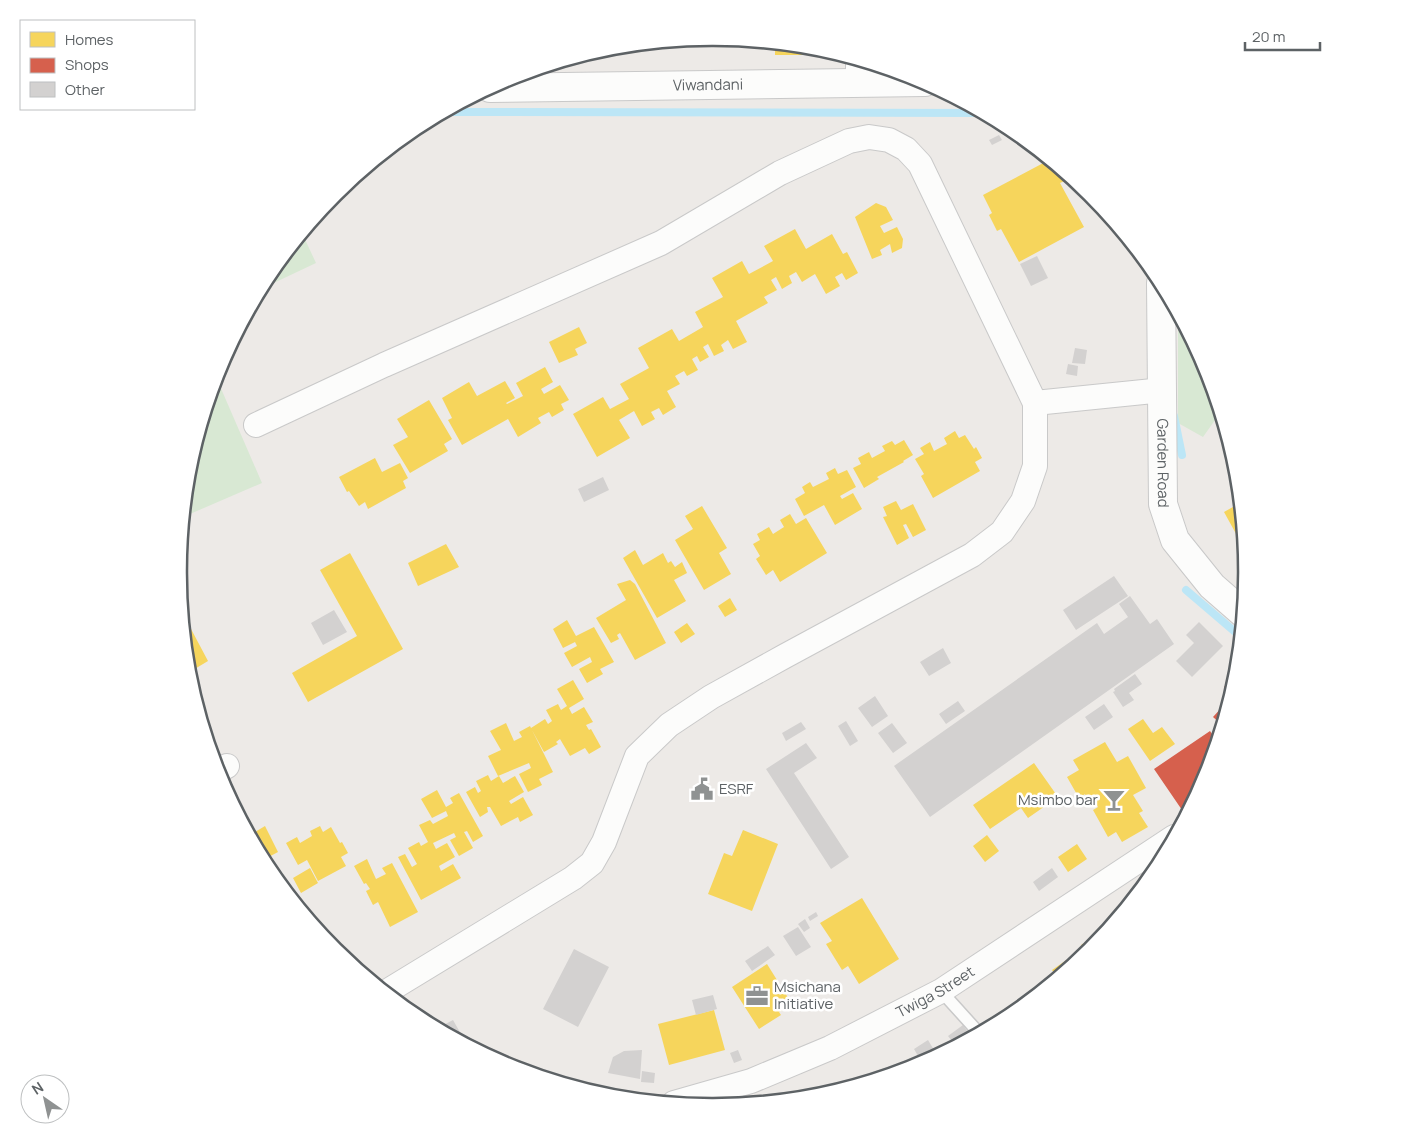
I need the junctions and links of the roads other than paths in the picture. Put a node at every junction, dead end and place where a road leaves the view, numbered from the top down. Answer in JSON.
{"nodes":[{"id":1,"x":858,"y":72,"type":"edge"},
{"id":2,"x":888,"y":76,"type":"edge"},
{"id":3,"x":508,"y":87,"type":"edge"},
{"id":4,"x":1162,"y":299,"type":"edge"},
{"id":5,"x":1162,"y":390,"type":"junction"},
{"id":6,"x":1035,"y":403,"type":"junction"},
{"id":7,"x":256,"y":425,"type":"dead end"},
{"id":8,"x":1237,"y":607,"type":"edge"},
{"id":9,"x":1162,"y":845,"type":"edge"},
{"id":10,"x":392,"y":989,"type":"edge"},
{"id":11,"x":941,"y":991,"type":"junction"},
{"id":12,"x":974,"y":1028,"type":"edge"},
{"id":13,"x":693,"y":1097,"type":"edge"}],
"edges":[{"from":1,"to":2,"type":"street","name":"Viwandani"},
{"from":1,"to":3,"type":"street","name":"Viwandani"},
{"from":4,"to":5,"type":"street","name":"Garden Road"},
{"from":5,"to":6,"type":"street"},
{"from":5,"to":8,"type":"street","name":"Garden Road"},
{"from":6,"to":7,"type":"street"},
{"from":6,"to":10,"type":"street"},
{"from":9,"to":11,"type":"street","name":"Twiga Street"},
{"from":11,"to":12,"type":"lane"},
{"from":11,"to":13,"type":"street","name":"Twiga Street"}]}
